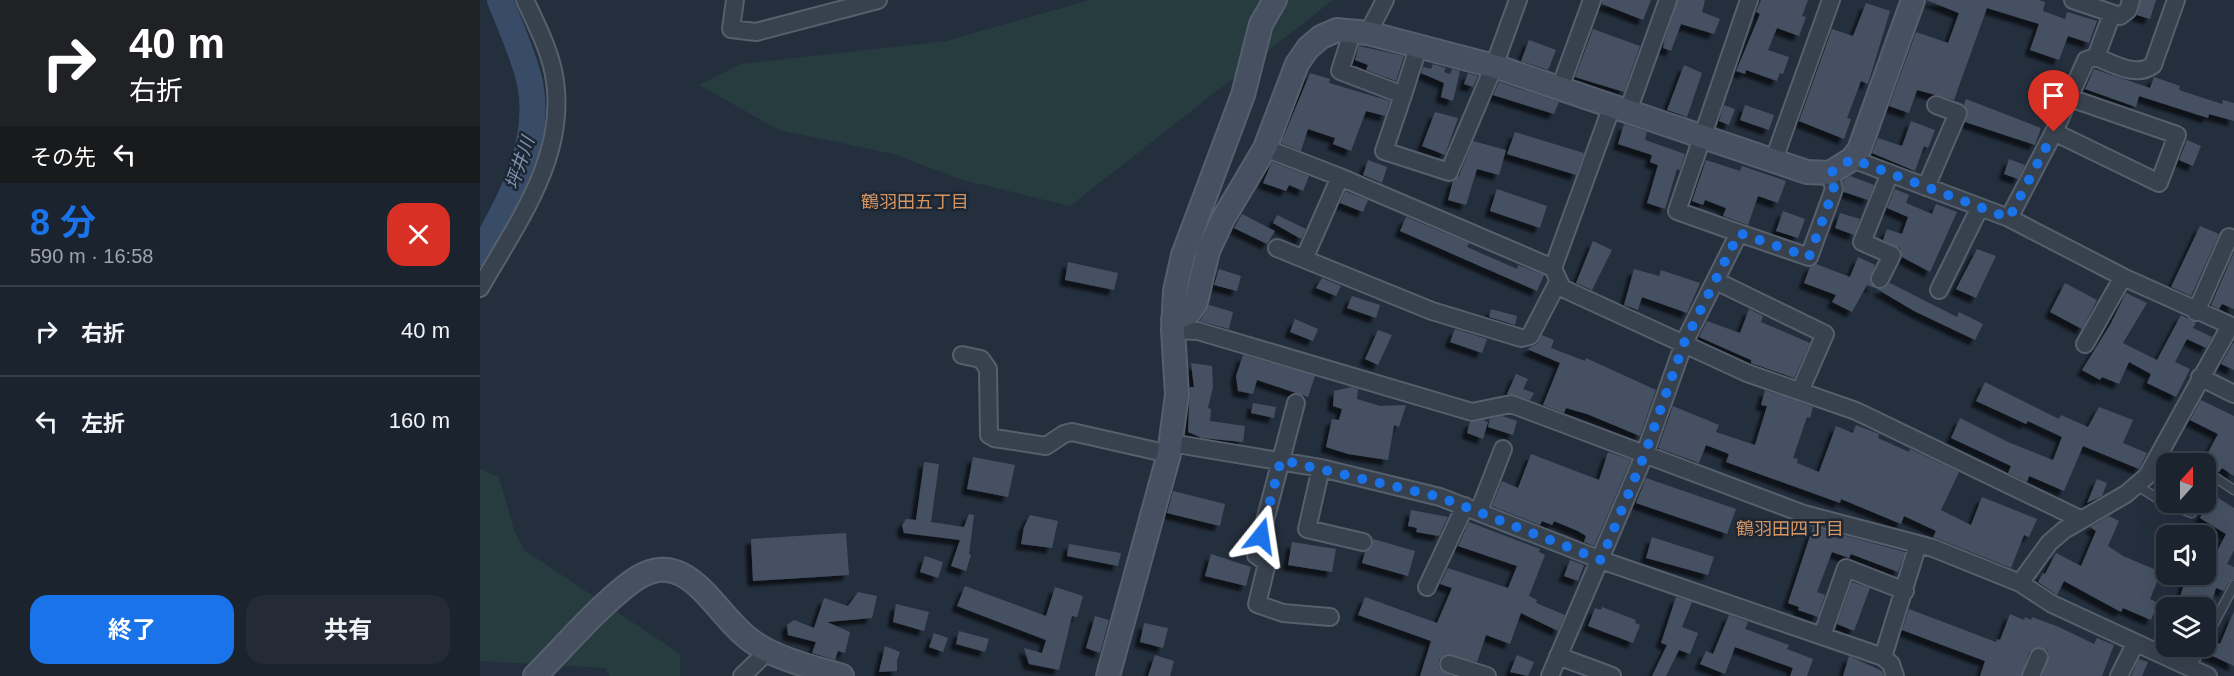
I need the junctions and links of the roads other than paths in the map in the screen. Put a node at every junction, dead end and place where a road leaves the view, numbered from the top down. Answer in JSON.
{"nodes":[{"id":1,"x":525,"y":0,"type":"edge"},
{"id":2,"x":735,"y":0,"type":"edge"},
{"id":3,"x":878,"y":0,"type":"edge"},
{"id":4,"x":1275,"y":0,"type":"edge"},
{"id":5,"x":1385,"y":0,"type":"edge"},
{"id":6,"x":1518,"y":0,"type":"edge"},
{"id":7,"x":1592,"y":0,"type":"edge"},
{"id":8,"x":1668,"y":0,"type":"edge"},
{"id":9,"x":1749,"y":0,"type":"edge"},
{"id":10,"x":1831,"y":0,"type":"edge"},
{"id":11,"x":1913,"y":0,"type":"edge"},
{"id":12,"x":2073,"y":0,"type":"edge"},
{"id":13,"x":2131,"y":0,"type":"edge"},
{"id":14,"x":2176,"y":0,"type":"edge"},
{"id":15,"x":2112,"y":14,"type":"junction"},
{"id":16,"x":1361,"y":31,"type":"junction"},
{"id":17,"x":1419,"y":45,"type":"junction"},
{"id":18,"x":2096,"y":57,"type":"junction"},
{"id":19,"x":1494,"y":66,"type":"junction"},
{"id":20,"x":1560,"y":88,"type":"junction"},
{"id":21,"x":1403,"y":95,"type":"junction"},
{"id":22,"x":2070,"y":98,"type":"junction"},
{"id":23,"x":1936,"y":105,"type":"dead end"},
{"id":24,"x":1620,"y":108,"type":"junction"},
{"id":25,"x":2054,"y":132,"type":"junction"},
{"id":26,"x":1702,"y":137,"type":"junction"},
{"id":27,"x":1265,"y":148,"type":"junction"},
{"id":28,"x":1852,"y":159,"type":"junction"},
{"id":29,"x":1773,"y":162,"type":"junction"},
{"id":30,"x":1830,"y":173,"type":"junction"},
{"id":31,"x":1890,"y":173,"type":"junction"},
{"id":32,"x":1340,"y":177,"type":"junction"},
{"id":33,"x":1926,"y":187,"type":"junction"},
{"id":34,"x":1980,"y":207,"type":"junction"},
{"id":35,"x":2009,"y":218,"type":"junction"},
{"id":36,"x":1739,"y":233,"type":"junction"},
{"id":37,"x":2229,"y":237,"type":"dead end"},
{"id":38,"x":1277,"y":248,"type":"dead end"},
{"id":39,"x":1304,"y":259,"type":"junction"},
{"id":40,"x":1556,"y":275,"type":"junction"},
{"id":41,"x":2123,"y":277,"type":"junction"},
{"id":42,"x":1880,"y":279,"type":"dead end"},
{"id":43,"x":1716,"y":281,"type":"junction"},
{"id":44,"x":480,"y":288,"type":"edge"},
{"id":45,"x":1939,"y":290,"type":"dead end"},
{"id":46,"x":2196,"y":312,"type":"junction"},
{"id":47,"x":1173,"y":325,"type":"junction"},
{"id":48,"x":2232,"y":327,"type":"edge"},
{"id":49,"x":1684,"y":343,"type":"junction"},
{"id":50,"x":2085,"y":344,"type":"dead end"},
{"id":51,"x":962,"y":355,"type":"dead end"},
{"id":52,"x":2200,"y":377,"type":"junction"},
{"id":53,"x":1800,"y":391,"type":"junction"},
{"id":54,"x":2234,"y":394,"type":"edge"},
{"id":55,"x":1296,"y":403,"type":"dead end"},
{"id":56,"x":1170,"y":448,"type":"junction"},
{"id":57,"x":1503,"y":449,"type":"dead end"},
{"id":58,"x":1644,"y":456,"type":"junction"},
{"id":59,"x":1281,"y":460,"type":"junction"},
{"id":60,"x":1321,"y":468,"type":"junction"},
{"id":61,"x":2216,"y":478,"type":"dead end"},
{"id":62,"x":2136,"y":485,"type":"junction"},
{"id":63,"x":2234,"y":490,"type":"edge"},
{"id":64,"x":2156,"y":497,"type":"edge"},
{"id":65,"x":1472,"y":508,"type":"junction"},
{"id":66,"x":2080,"y":519,"type":"junction"},
{"id":67,"x":1363,"y":542,"type":"dead end"},
{"id":68,"x":1918,"y":544,"type":"junction"},
{"id":69,"x":1601,"y":560,"type":"junction"},
{"id":70,"x":2020,"y":583,"type":"junction"},
{"id":71,"x":2234,"y":585,"type":"edge"},
{"id":72,"x":1427,"y":587,"type":"dead end"},
{"id":73,"x":1905,"y":591,"type":"junction"},
{"id":74,"x":1330,"y":616,"type":"dead end"},
{"id":75,"x":2216,"y":620,"type":"edge"},
{"id":76,"x":1822,"y":636,"type":"junction"},
{"id":77,"x":2135,"y":644,"type":"junction"},
{"id":78,"x":769,"y":650,"type":"junction"},
{"id":79,"x":1558,"y":656,"type":"junction"},
{"id":80,"x":1883,"y":657,"type":"junction"},
{"id":81,"x":2039,"y":657,"type":"dead end"},
{"id":82,"x":2197,"y":657,"type":"edge"},
{"id":83,"x":1449,"y":664,"type":"dead end"},
{"id":84,"x":2192,"y":668,"type":"junction"},
{"id":85,"x":535,"y":676,"type":"edge"},
{"id":86,"x":742,"y":676,"type":"edge"},
{"id":87,"x":842,"y":676,"type":"edge"},
{"id":88,"x":1108,"y":676,"type":"edge"},
{"id":89,"x":1487,"y":676,"type":"edge"},
{"id":90,"x":1550,"y":676,"type":"edge"},
{"id":91,"x":1612,"y":676,"type":"edge"},
{"id":92,"x":1895,"y":676,"type":"edge"},
{"id":93,"x":2031,"y":676,"type":"edge"},
{"id":94,"x":2119,"y":676,"type":"edge"},
{"id":95,"x":2208,"y":676,"type":"edge"}],
"edges":[{"from":1,"to":44,"type":"street"},
{"from":2,"to":3,"type":"street"},
{"from":4,"to":47,"type":"street"},
{"from":5,"to":16,"type":"street"},
{"from":6,"to":19,"type":"street"},
{"from":7,"to":20,"type":"street"},
{"from":8,"to":24,"type":"street"},
{"from":9,"to":26,"type":"street"},
{"from":10,"to":29,"type":"street"},
{"from":11,"to":28,"type":"street"},
{"from":12,"to":15,"type":"street"},
{"from":13,"to":15,"type":"street"},
{"from":14,"to":18,"type":"street"},
{"from":15,"to":18,"type":"street"},
{"from":16,"to":17,"type":"street"},
{"from":16,"to":21,"type":"street"},
{"from":16,"to":27,"type":"street"},
{"from":17,"to":19,"type":"street"},
{"from":17,"to":21,"type":"street"},
{"from":18,"to":22,"type":"street"},
{"from":19,"to":20,"type":"street"},
{"from":19,"to":21,"type":"street"},
{"from":20,"to":24,"type":"street"},
{"from":22,"to":25,"type":"street"},
{"from":22,"to":25,"type":"street"},
{"from":23,"to":33,"type":"street"},
{"from":24,"to":26,"type":"street"},
{"from":24,"to":40,"type":"street"},
{"from":25,"to":35,"type":"street"},
{"from":26,"to":29,"type":"street"},
{"from":26,"to":36,"type":"street"},
{"from":27,"to":32,"type":"street"},
{"from":27,"to":47,"type":"street"},
{"from":28,"to":30,"type":"street"},
{"from":28,"to":31,"type":"street"},
{"from":29,"to":30,"type":"street"},
{"from":30,"to":36,"type":"street"},
{"from":31,"to":33,"type":"street"},
{"from":31,"to":42,"type":"street"},
{"from":32,"to":39,"type":"street"},
{"from":32,"to":40,"type":"street"},
{"from":33,"to":34,"type":"street"},
{"from":34,"to":35,"type":"street"},
{"from":34,"to":45,"type":"street"},
{"from":35,"to":41,"type":"street"},
{"from":36,"to":43,"type":"street"},
{"from":37,"to":46,"type":"street"},
{"from":38,"to":39,"type":"street"},
{"from":39,"to":40,"type":"street"},
{"from":40,"to":49,"type":"street"},
{"from":41,"to":46,"type":"street"},
{"from":41,"to":50,"type":"street"},
{"from":43,"to":49,"type":"street"},
{"from":43,"to":53,"type":"street"},
{"from":46,"to":48,"type":"street"},
{"from":47,"to":56,"type":"street"},
{"from":47,"to":58,"type":"street"},
{"from":48,"to":52,"type":"street"},
{"from":49,"to":53,"type":"street"},
{"from":49,"to":58,"type":"street"},
{"from":51,"to":56,"type":"street"},
{"from":52,"to":54,"type":"street"},
{"from":52,"to":62,"type":"street"},
{"from":53,"to":66,"type":"street"},
{"from":55,"to":59,"type":"street"},
{"from":56,"to":59,"type":"street"},
{"from":56,"to":88,"type":"street"},
{"from":57,"to":65,"type":"street"},
{"from":58,"to":68,"type":"street"},
{"from":58,"to":69,"type":"street"},
{"from":59,"to":60,"type":"street"},
{"from":59,"to":74,"type":"street"},
{"from":60,"to":65,"type":"street"},
{"from":60,"to":67,"type":"street"},
{"from":61,"to":63,"type":"lane"},
{"from":62,"to":64,"type":"lane"},
{"from":62,"to":66,"type":"street"},
{"from":65,"to":69,"type":"street"},
{"from":65,"to":72,"type":"street"},
{"from":66,"to":70,"type":"street"},
{"from":68,"to":70,"type":"street"},
{"from":68,"to":73,"type":"street"},
{"from":69,"to":76,"type":"street"},
{"from":69,"to":79,"type":"street"},
{"from":70,"to":77,"type":"street"},
{"from":71,"to":75,"type":"lane"},
{"from":73,"to":76,"type":"street"},
{"from":73,"to":80,"type":"street"},
{"from":76,"to":80,"type":"street"},
{"from":77,"to":84,"type":"street"},
{"from":77,"to":94,"type":"street"},
{"from":78,"to":85,"type":"street"},
{"from":78,"to":86,"type":"street"},
{"from":78,"to":87,"type":"street"},
{"from":79,"to":90,"type":"street"},
{"from":79,"to":91,"type":"street"},
{"from":80,"to":92,"type":"street"},
{"from":81,"to":93,"type":"street"},
{"from":82,"to":84,"type":"lane"},
{"from":83,"to":89,"type":"street"},
{"from":84,"to":95,"type":"street"}]}
